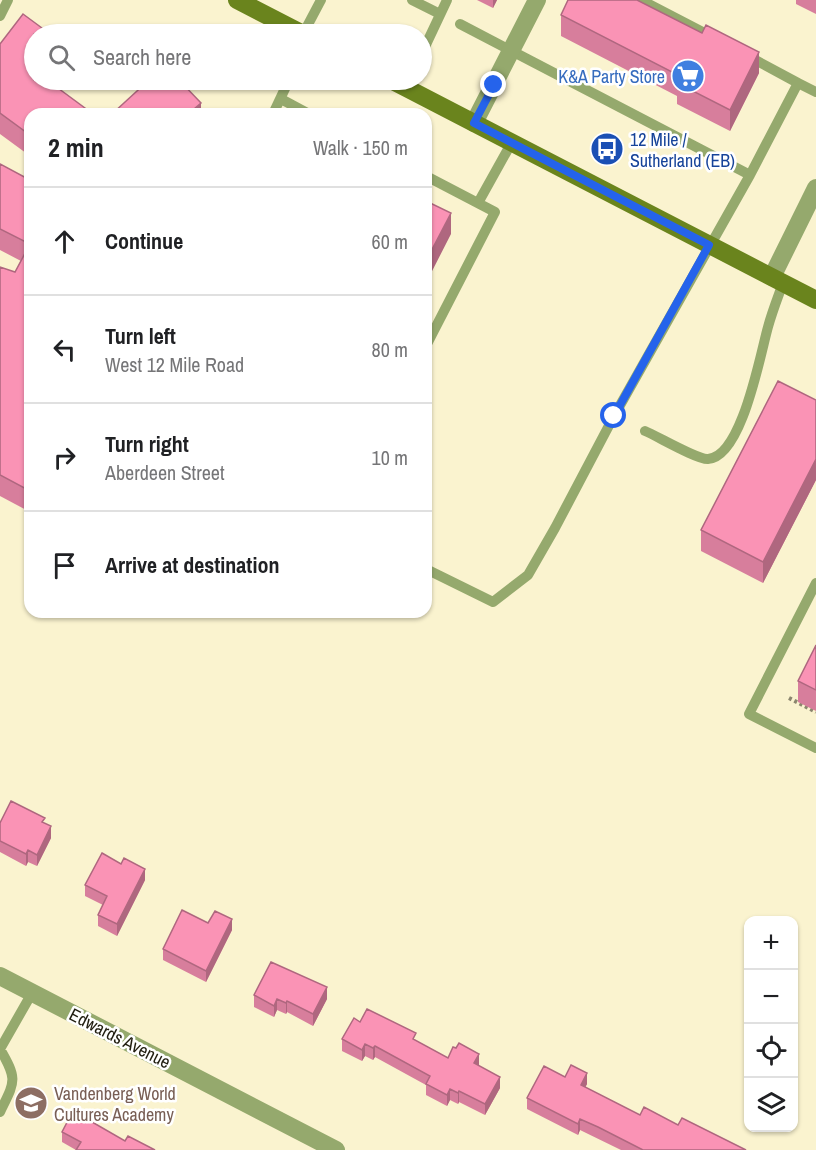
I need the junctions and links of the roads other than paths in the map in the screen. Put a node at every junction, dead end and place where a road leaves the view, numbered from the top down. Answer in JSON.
{"nodes":[{"id":1,"x":8,"y":0,"type":"edge"},
{"id":2,"x":237,"y":0,"type":"edge"},
{"id":3,"x":321,"y":0,"type":"edge"},
{"id":4,"x":412,"y":0,"type":"edge"},
{"id":5,"x":447,"y":0,"type":"edge"},
{"id":6,"x":537,"y":0,"type":"edge"},
{"id":7,"x":640,"y":0,"type":"edge"},
{"id":8,"x":440,"y":14,"type":"junction"},
{"id":9,"x":0,"y":16,"type":"edge"},
{"id":10,"x":284,"y":24,"type":"edge"},
{"id":11,"x":308,"y":24,"type":"edge"},
{"id":12,"x":460,"y":24,"type":"dead end"},
{"id":13,"x":432,"y":31,"type":"edge"},
{"id":14,"x":725,"y":44,"type":"edge"},
{"id":15,"x":735,"y":50,"type":"edge"},
{"id":16,"x":511,"y":51,"type":"junction"},
{"id":17,"x":798,"y":83,"type":"junction"},
{"id":18,"x":284,"y":90,"type":"edge"},
{"id":19,"x":414,"y":90,"type":"edge"},
{"id":20,"x":816,"y":92,"type":"edge"},
{"id":21,"x":280,"y":99,"type":"junction"},
{"id":22,"x":276,"y":108,"type":"edge"},
{"id":23,"x":297,"y":108,"type":"edge"},
{"id":24,"x":474,"y":123,"type":"junction"},
{"id":25,"x":512,"y":142,"type":"junction"},
{"id":26,"x":750,"y":175,"type":"junction"},
{"id":27,"x":432,"y":179,"type":"edge"},
{"id":28,"x":816,"y":188,"type":"edge"},
{"id":29,"x":478,"y":203,"type":"junction"},
{"id":30,"x":709,"y":245,"type":"junction"},
{"id":31,"x":777,"y":280,"type":"junction"},
{"id":32,"x":816,"y":300,"type":"edge"},
{"id":33,"x":432,"y":334,"type":"edge"},
{"id":34,"x":645,"y":431,"type":"dead end"},
{"id":35,"x":432,"y":572,"type":"edge"},
{"id":36,"x":816,"y":584,"type":"edge"},
{"id":37,"x":816,"y":748,"type":"edge"},
{"id":38,"x":0,"y":976,"type":"edge"},
{"id":39,"x":32,"y":993,"type":"junction"},
{"id":40,"x":0,"y":1049,"type":"edge"},
{"id":41,"x":0,"y":1112,"type":"edge"},
{"id":42,"x":336,"y":1150,"type":"edge"}],
"edges":[{"from":1,"to":9,"type":"lane"},
{"from":2,"to":10,"type":"main road"},
{"from":3,"to":11,"type":"lane"},
{"from":4,"to":8,"type":"lane"},
{"from":5,"to":8,"type":"lane"},
{"from":6,"to":16,"type":"street"},
{"from":7,"to":14,"type":"lane"},
{"from":8,"to":13,"type":"lane"},
{"from":12,"to":16,"type":"lane"},
{"from":15,"to":17,"type":"lane"},
{"from":16,"to":24,"type":"street"},
{"from":16,"to":26,"type":"lane"},
{"from":17,"to":20,"type":"lane"},
{"from":17,"to":26,"type":"lane"},
{"from":18,"to":21,"type":"lane"},
{"from":19,"to":24,"type":"main road"},
{"from":21,"to":22,"type":"lane"},
{"from":21,"to":23,"type":"lane"},
{"from":24,"to":25,"type":"main road"},
{"from":25,"to":29,"type":"lane"},
{"from":25,"to":30,"type":"main road"},
{"from":26,"to":30,"type":"lane"},
{"from":27,"to":29,"type":"lane"},
{"from":28,"to":31,"type":"street"},
{"from":29,"to":33,"type":"lane"},
{"from":30,"to":31,"type":"main road"},
{"from":30,"to":35,"type":"lane"},
{"from":31,"to":32,"type":"main road"},
{"from":31,"to":34,"type":"lane"},
{"from":36,"to":37,"type":"lane"},
{"from":38,"to":39,"type":"street","name":"Edwards Avenue"},
{"from":39,"to":40,"type":"lane"},
{"from":39,"to":42,"type":"street","name":"Edwards Avenue"},
{"from":40,"to":41,"type":"lane"}]}
